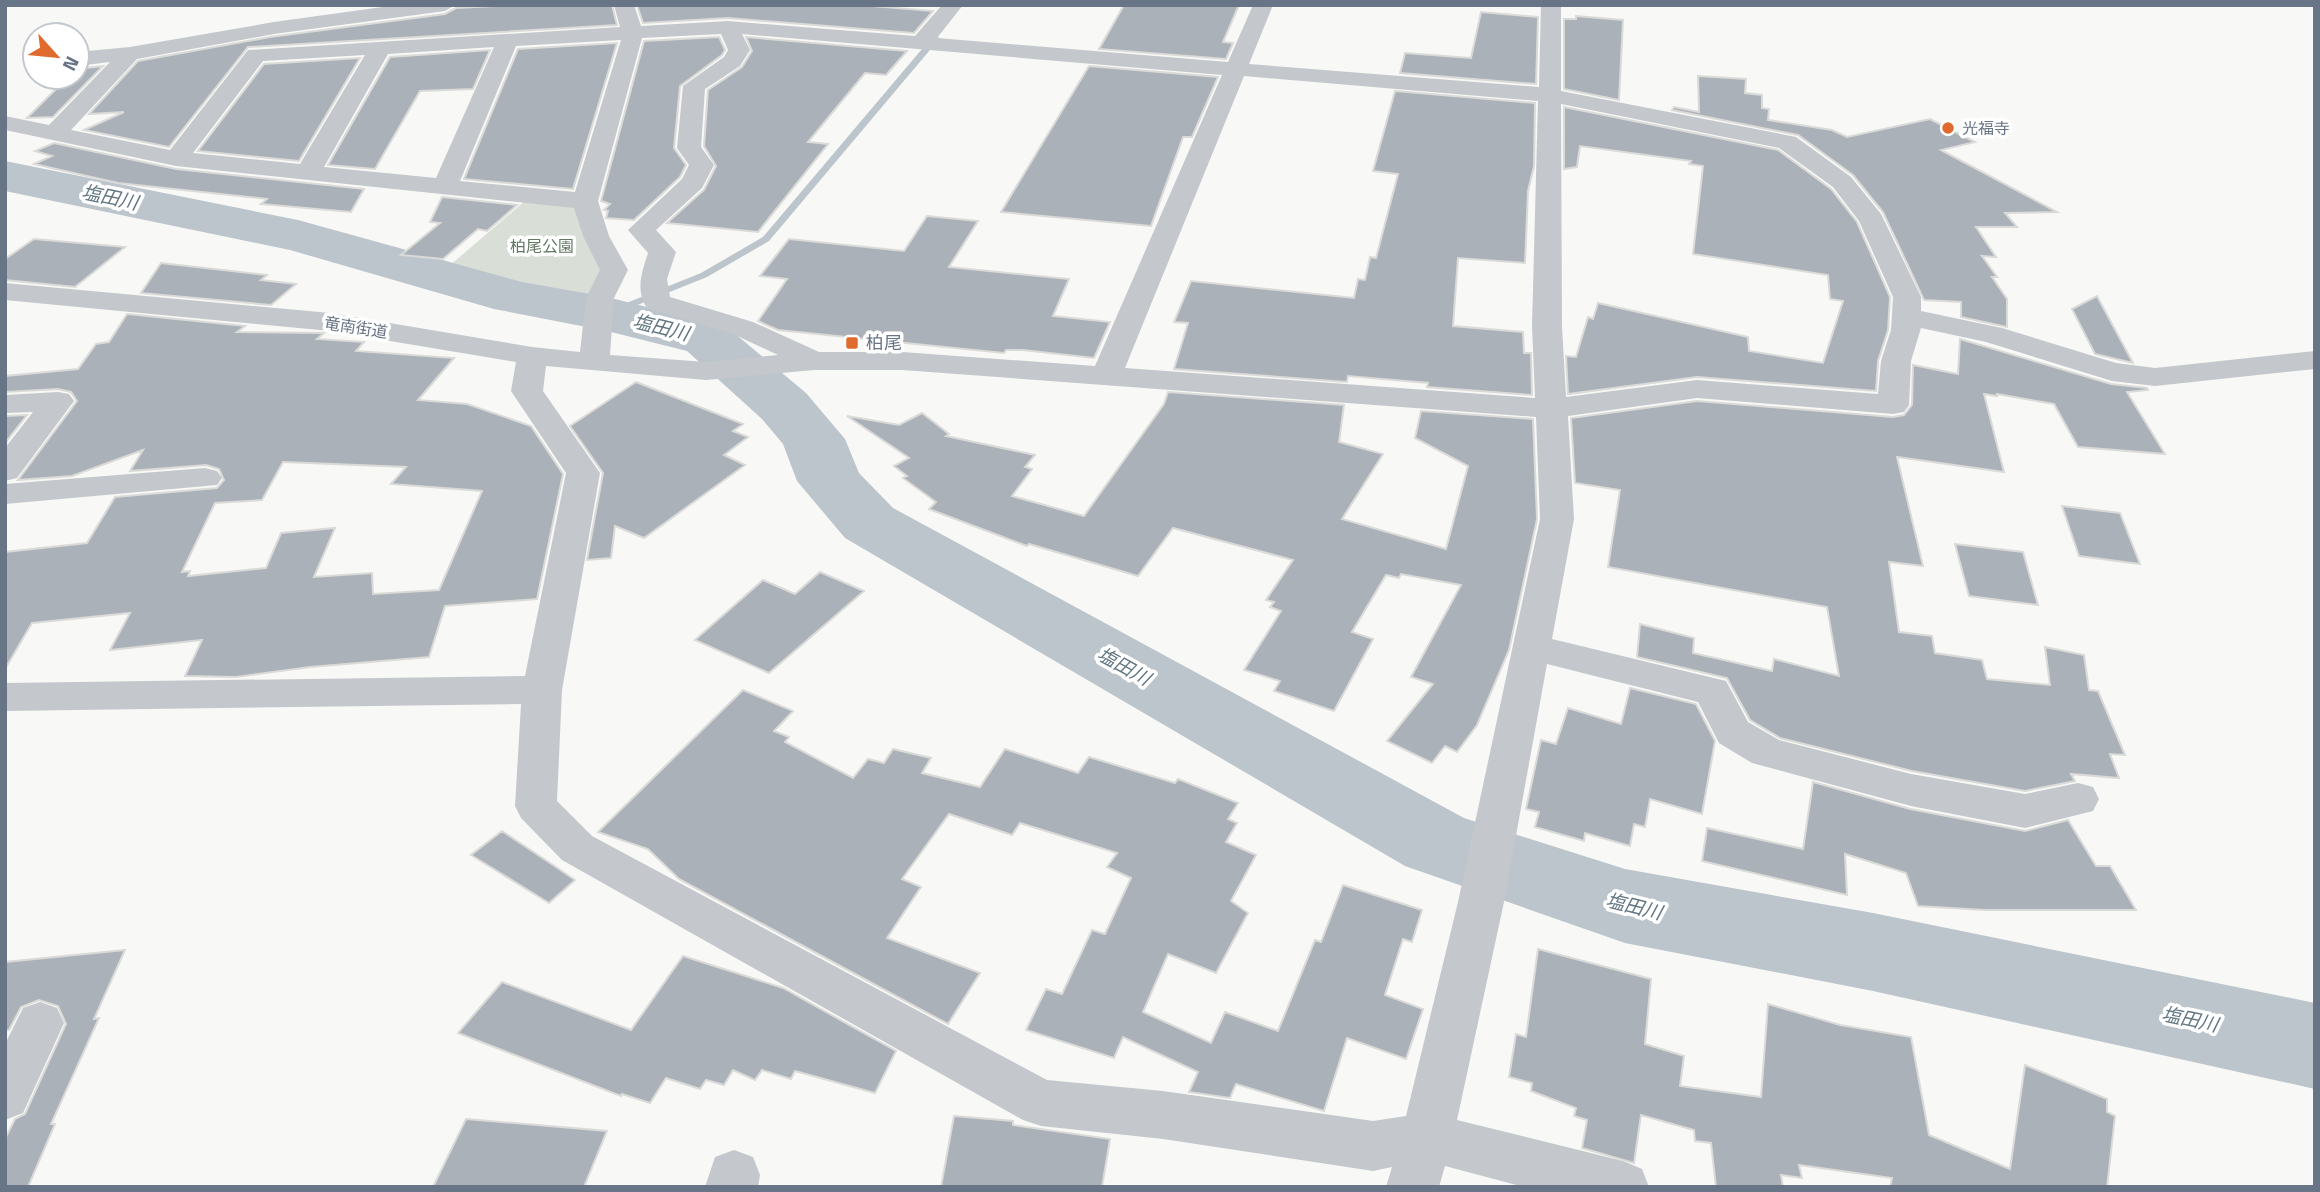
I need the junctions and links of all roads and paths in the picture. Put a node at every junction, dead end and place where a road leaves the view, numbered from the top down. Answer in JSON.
{"nodes":[{"id":1,"x":445,"y":5,"type":"edge"},
{"id":2,"x":624,"y":5,"type":"edge"},
{"id":3,"x":953,"y":5,"type":"edge"},
{"id":4,"x":1263,"y":5,"type":"edge"},
{"id":5,"x":1551,"y":5,"type":"edge"},
{"id":6,"x":712,"y":20,"type":"edge"},
{"id":7,"x":274,"y":27,"type":"junction"},
{"id":8,"x":633,"y":34,"type":"junction"},
{"id":9,"x":507,"y":41,"type":"junction"},
{"id":10,"x":921,"y":43,"type":"junction"},
{"id":11,"x":380,"y":48,"type":"junction"},
{"id":12,"x":130,"y":54,"type":"junction"},
{"id":13,"x":256,"y":55,"type":"junction"},
{"id":14,"x":91,"y":58,"type":"edge"},
{"id":15,"x":1237,"y":69,"type":"junction"},
{"id":16,"x":1549,"y":95,"type":"junction"},
{"id":17,"x":5,"y":123,"type":"edge"},
{"id":18,"x":55,"y":133,"type":"junction"},
{"id":19,"x":176,"y":159,"type":"junction"},
{"id":20,"x":308,"y":172,"type":"junction"},
{"id":21,"x":446,"y":187,"type":"junction"},
{"id":22,"x":585,"y":201,"type":"junction"},
{"id":23,"x":5,"y":290,"type":"edge"},
{"id":24,"x":1907,"y":317,"type":"junction"},
{"id":25,"x":532,"y":356,"type":"junction"},
{"id":26,"x":2315,"y":359,"type":"edge"},
{"id":27,"x":594,"y":361,"type":"junction"},
{"id":28,"x":801,"y":363,"type":"junction"},
{"id":29,"x":1106,"y":377,"type":"junction"},
{"id":30,"x":5,"y":404,"type":"edge"},
{"id":31,"x":1550,"y":409,"type":"junction"},
{"id":32,"x":5,"y":471,"type":"edge"},
{"id":33,"x":205,"y":478,"type":"dead end"},
{"id":34,"x":5,"y":494,"type":"edge"},
{"id":35,"x":1531,"y":647,"type":"junction"},
{"id":36,"x":542,"y":690,"type":"junction"},
{"id":37,"x":9,"y":704,"type":"edge"},
{"id":38,"x":2078,"y":799,"type":"dead end"},
{"id":39,"x":1427,"y":1137,"type":"junction"},
{"id":40,"x":1412,"y":1187,"type":"edge"},
{"id":41,"x":1623,"y":1187,"type":"edge"}],
"edges":[{"from":1,"to":7,"type":"street"},
{"from":2,"to":8,"type":"street"},
{"from":3,"to":10,"type":"street"},
{"from":4,"to":15,"type":"street"},
{"from":5,"to":16,"type":"street"},
{"from":6,"to":8,"type":"street"},
{"from":6,"to":10,"type":"street"},
{"from":6,"to":28,"type":"street"},
{"from":7,"to":12,"type":"street"},
{"from":7,"to":13,"type":"street"},
{"from":8,"to":9,"type":"street"},
{"from":8,"to":22,"type":"street"},
{"from":9,"to":11,"type":"street"},
{"from":9,"to":21,"type":"street"},
{"from":10,"to":15,"type":"street"},
{"from":11,"to":13,"type":"street"},
{"from":11,"to":20,"type":"street"},
{"from":12,"to":14,"type":"street"},
{"from":12,"to":18,"type":"street"},
{"from":13,"to":19,"type":"street"},
{"from":15,"to":16,"type":"street"},
{"from":15,"to":29,"type":"street"},
{"from":16,"to":24,"type":"street"},
{"from":16,"to":31,"type":"street"},
{"from":17,"to":18,"type":"street"},
{"from":18,"to":19,"type":"street"},
{"from":19,"to":20,"type":"street"},
{"from":20,"to":21,"type":"street"},
{"from":21,"to":22,"type":"street"},
{"from":22,"to":27,"type":"street"},
{"from":23,"to":25,"type":"street","name":"竜南街道"},
{"from":24,"to":26,"type":"street"},
{"from":24,"to":31,"type":"street","name":"竜南街道"},
{"from":25,"to":27,"type":"street","name":"竜南街道"},
{"from":25,"to":36,"type":"street"},
{"from":27,"to":28,"type":"street","name":"竜南街道"},
{"from":28,"to":29,"type":"street","name":"竜南街道"},
{"from":29,"to":31,"type":"street","name":"竜南街道"},
{"from":30,"to":32,"type":"street"},
{"from":31,"to":35,"type":"street"},
{"from":33,"to":34,"type":"street"},
{"from":35,"to":38,"type":"street"},
{"from":35,"to":39,"type":"street"},
{"from":36,"to":37,"type":"street"},
{"from":36,"to":39,"type":"street"},
{"from":39,"to":40,"type":"street"},
{"from":39,"to":41,"type":"street"}]}
